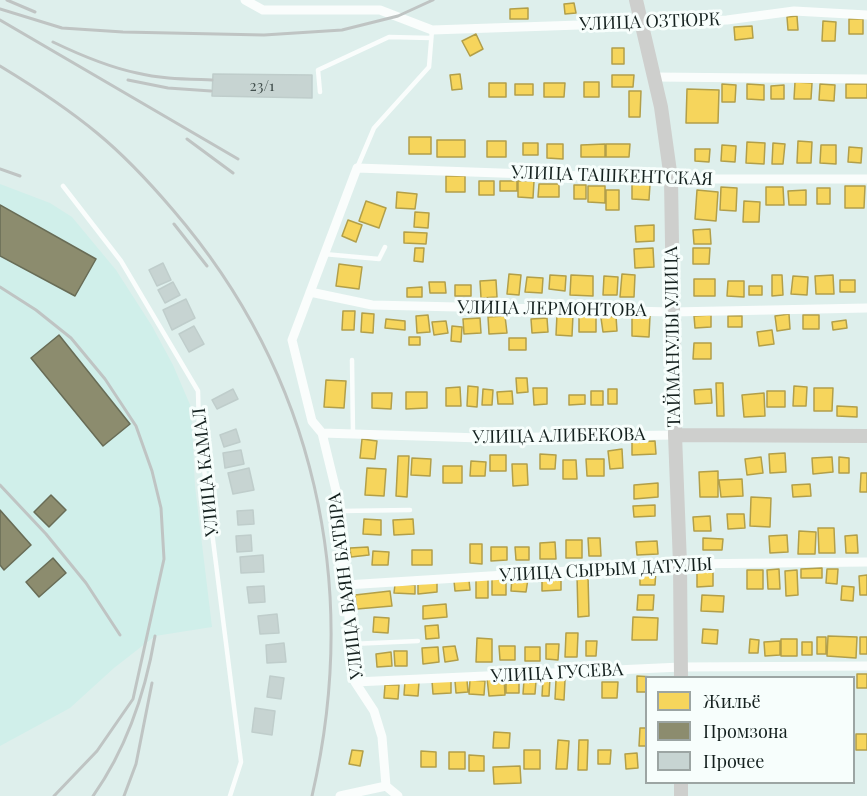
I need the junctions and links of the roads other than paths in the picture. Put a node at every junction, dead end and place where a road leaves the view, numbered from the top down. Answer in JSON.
{"nodes":[{"id":1,"x":245,"y":0,"type":"edge"},
{"id":2,"x":636,"y":0,"type":"edge"},
{"id":3,"x":867,"y":15,"type":"edge"},
{"id":4,"x":642,"y":22,"type":"junction"},
{"id":5,"x":432,"y":34,"type":"junction"},
{"id":6,"x":654,"y":77,"type":"junction"},
{"id":7,"x":867,"y":79,"type":"edge"},
{"id":8,"x":320,"y":92,"type":"dead end"},
{"id":9,"x":357,"y":168,"type":"junction"},
{"id":10,"x":671,"y":179,"type":"junction"},
{"id":11,"x":867,"y":179,"type":"edge"},
{"id":12,"x":63,"y":186,"type":"dead end"},
{"id":13,"x":385,"y":247,"type":"dead end"},
{"id":14,"x":324,"y":254,"type":"junction"},
{"id":15,"x":310,"y":292,"type":"junction"},
{"id":16,"x":867,"y":308,"type":"edge"},
{"id":17,"x":672,"y":312,"type":"junction"},
{"id":18,"x":352,"y":360,"type":"dead end"},
{"id":19,"x":322,"y":433,"type":"junction"},
{"id":20,"x":353,"y":434,"type":"junction"},
{"id":21,"x":675,"y":435,"type":"junction"},
{"id":22,"x":867,"y":436,"type":"edge"},
{"id":23,"x":410,"y":510,"type":"dead end"},
{"id":24,"x":341,"y":511,"type":"junction"},
{"id":25,"x":867,"y":562,"type":"edge"},
{"id":26,"x":680,"y":564,"type":"junction"},
{"id":27,"x":346,"y":585,"type":"junction"},
{"id":28,"x":418,"y":641,"type":"dead end"},
{"id":29,"x":351,"y":644,"type":"junction"},
{"id":30,"x":867,"y":666,"type":"edge"},
{"id":31,"x":681,"y":672,"type":"edge"},
{"id":32,"x":355,"y":682,"type":"junction"},
{"id":33,"x":386,"y":786,"type":"junction"},
{"id":34,"x":230,"y":796,"type":"edge"},
{"id":35,"x":340,"y":796,"type":"edge"},
{"id":36,"x":398,"y":796,"type":"edge"}],
"edges":[{"from":1,"to":5,"type":"street"},
{"from":2,"to":4,"type":"street","name":"ТАЙМАНУЛЫ УЛИЦА"},
{"from":3,"to":4,"type":"street","name":"УЛИЦА ОЗТЮРК"},
{"from":4,"to":5,"type":"street","name":"УЛИЦА ОЗТЮРК"},
{"from":4,"to":6,"type":"street","name":"ТАЙМАНУЛЫ УЛИЦА"},
{"from":5,"to":8,"type":"lane"},
{"from":5,"to":9,"type":"lane"},
{"from":6,"to":7,"type":"street"},
{"from":6,"to":10,"type":"street","name":"ТАЙМАНУЛЫ УЛИЦА"},
{"from":9,"to":10,"type":"street","name":"УЛИЦА ТАШКЕНТСКАЯ"},
{"from":9,"to":14,"type":"street","name":"УЛИЦА БАЯН БАТЫРА"},
{"from":10,"to":11,"type":"street","name":"УЛИЦА ТАШКЕНТСКАЯ"},
{"from":10,"to":17,"type":"street","name":"ТАЙМАНУЛЫ УЛИЦА"},
{"from":12,"to":34,"type":"lane","name":"УЛИЦА КАМАЛ"},
{"from":13,"to":14,"type":"lane"},
{"from":14,"to":15,"type":"street","name":"УЛИЦА БАЯН БАТЫРА"},
{"from":15,"to":17,"type":"street","name":"УЛИЦА ЛЕРМОНТОВА"},
{"from":15,"to":19,"type":"street","name":"УЛИЦА БАЯН БАТЫРА"},
{"from":16,"to":17,"type":"street","name":"УЛИЦА ЛЕРМОНТОВА"},
{"from":17,"to":21,"type":"street","name":"ТАЙМАНУЛЫ УЛИЦА"},
{"from":18,"to":20,"type":"lane"},
{"from":19,"to":20,"type":"street","name":"УЛИЦА АЛИБЕКОВА"},
{"from":19,"to":24,"type":"street","name":"УЛИЦА БАЯН БАТЫРА"},
{"from":20,"to":21,"type":"street","name":"УЛИЦА АЛИБЕКОВА"},
{"from":21,"to":22,"type":"street","name":"УЛИЦА АЛИБЕКОВА"},
{"from":21,"to":26,"type":"street","name":"ТАЙМАНУЛЫ УЛИЦА"},
{"from":23,"to":24,"type":"lane"},
{"from":24,"to":27,"type":"street","name":"УЛИЦА БАЯН БАТЫРА"},
{"from":25,"to":26,"type":"street","name":"УЛИЦА СЫРЫМ ДАТУЛЫ"},
{"from":26,"to":27,"type":"street","name":"УЛИЦА СЫРЫМ ДАТУЛЫ"},
{"from":26,"to":31,"type":"street","name":"ТАЙМАНУЛЫ УЛИЦА"},
{"from":27,"to":29,"type":"street","name":"УЛИЦА БАЯН БАТЫРА"},
{"from":28,"to":29,"type":"lane"},
{"from":29,"to":32,"type":"street","name":"УЛИЦА БАЯН БАТЫРА"},
{"from":30,"to":31,"type":"street","name":"УЛИЦА ГУСЕВА"},
{"from":31,"to":32,"type":"street","name":"УЛИЦА ГУСЕВА"},
{"from":32,"to":33,"type":"street","name":"УЛИЦА БАЯН БАТЫРА"},
{"from":33,"to":35,"type":"street"},
{"from":33,"to":36,"type":"street"}]}
